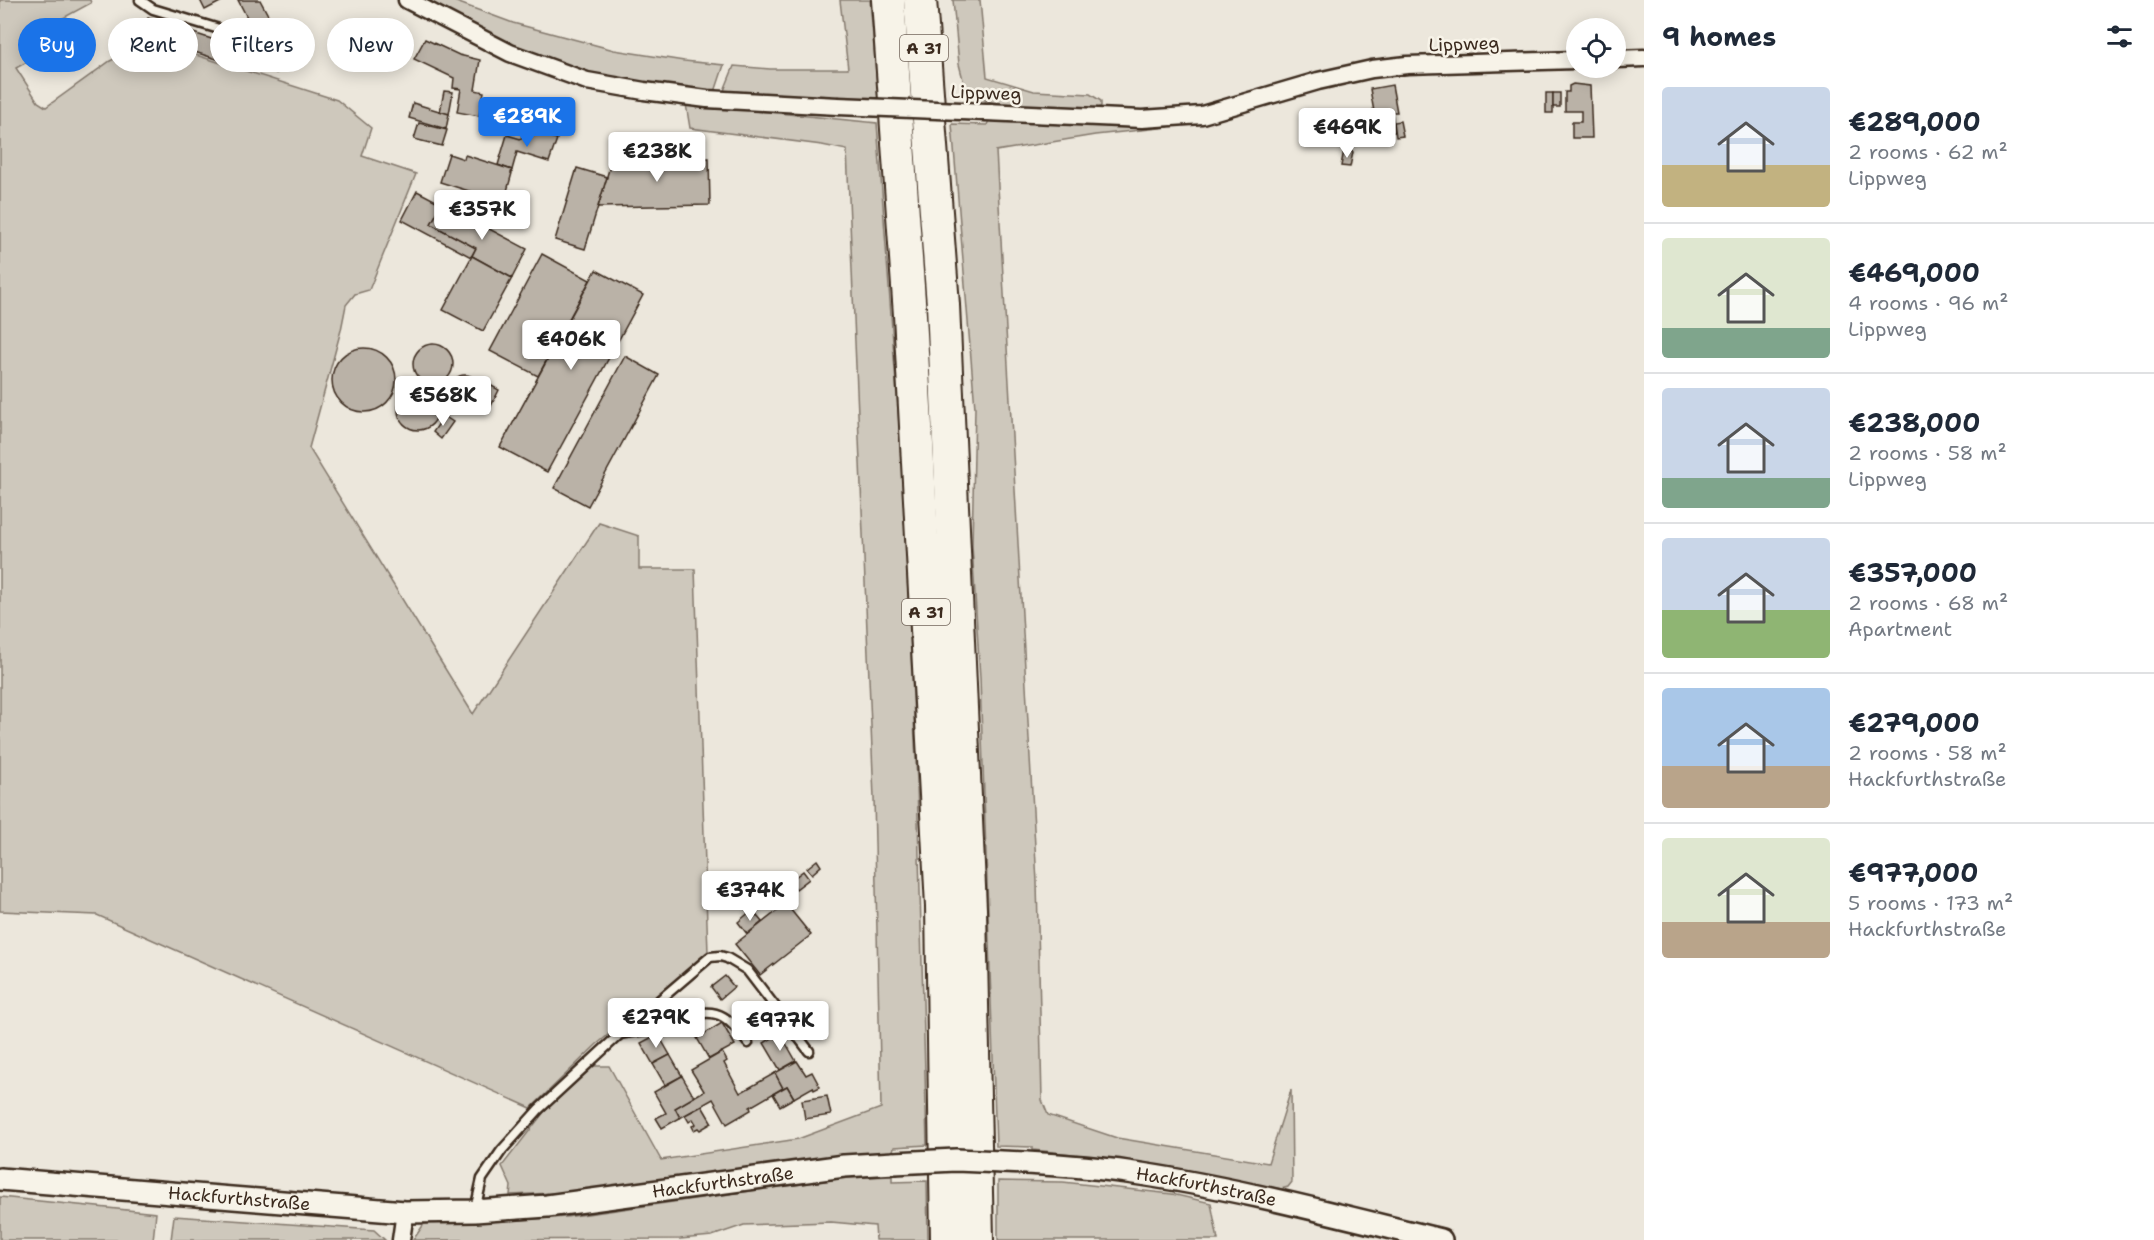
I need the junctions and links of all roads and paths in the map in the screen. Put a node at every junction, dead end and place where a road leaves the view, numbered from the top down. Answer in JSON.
{"nodes":[{"id":1,"x":140,"y":0,"type":"edge"},
{"id":2,"x":407,"y":0,"type":"edge"},
{"id":3,"x":888,"y":0,"type":"edge"},
{"id":4,"x":920,"y":0,"type":"edge"},
{"id":5,"x":210,"y":26,"type":"edge"},
{"id":6,"x":1644,"y":58,"type":"edge"},
{"id":7,"x":1626,"y":59,"type":"edge"},
{"id":8,"x":1566,"y":60,"type":"edge"},
{"id":9,"x":620,"y":1034,"type":"junction"},
{"id":10,"x":748,"y":1043,"type":"dead end"},
{"id":11,"x":809,"y":1051,"type":"dead end"},
{"id":12,"x":0,"y":1179,"type":"edge"},
{"id":13,"x":475,"y":1210,"type":"junction"},
{"id":14,"x":405,"y":1212,"type":"junction"},
{"id":15,"x":401,"y":1240,"type":"edge"},
{"id":16,"x":947,"y":1240,"type":"edge"},
{"id":17,"x":976,"y":1240,"type":"edge"},
{"id":18,"x":1441,"y":1240,"type":"edge"}],
"edges":[{"from":1,"to":5,"type":"lane"},
{"from":2,"to":8,"type":"street","name":"Lippweg","bridge":true},
{"from":3,"to":16,"type":"highway","number":"A 31"},
{"from":4,"to":17,"type":"highway","number":"A 31"},
{"from":6,"to":7,"type":"street"},
{"from":9,"to":10,"type":"lane"},
{"from":9,"to":11,"type":"lane"},
{"from":9,"to":13,"type":"lane"},
{"from":12,"to":14,"type":"street","name":"Hackfurthstraße"},
{"from":13,"to":14,"type":"street","name":"Hackfurthstraße"},
{"from":13,"to":18,"type":"street","name":"Hackfurthstraße","bridge":true},
{"from":14,"to":15,"type":"street"}]}
